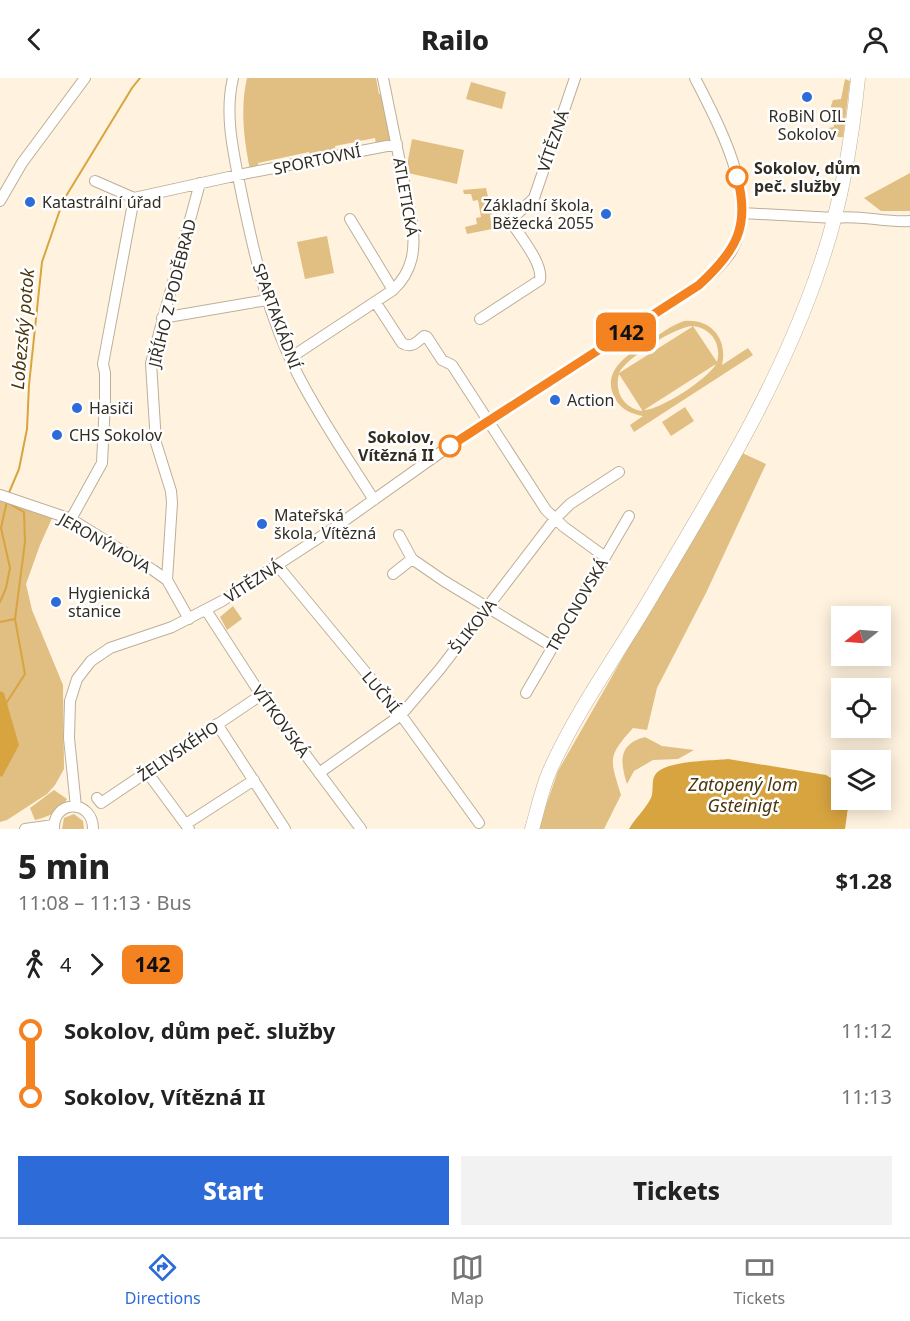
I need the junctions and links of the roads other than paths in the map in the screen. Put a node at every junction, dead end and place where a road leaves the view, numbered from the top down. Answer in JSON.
{"nodes":[{"id":1,"x":85,"y":78,"type":"edge"},
{"id":2,"x":233,"y":78,"type":"edge"},
{"id":3,"x":383,"y":78,"type":"edge"},
{"id":4,"x":575,"y":78,"type":"edge"},
{"id":5,"x":695,"y":78,"type":"edge"},
{"id":6,"x":858,"y":78,"type":"edge"},
{"id":7,"x":397,"y":144,"type":"junction"},
{"id":8,"x":238,"y":175,"type":"junction"},
{"id":9,"x":95,"y":181,"type":"dead end"},
{"id":10,"x":200,"y":183,"type":"junction"},
{"id":11,"x":134,"y":198,"type":"junction"},
{"id":12,"x":0,"y":201,"type":"edge"},
{"id":13,"x":742,"y":213,"type":"junction"},
{"id":14,"x":835,"y":218,"type":"junction"},
{"id":15,"x":350,"y":219,"type":"dead end"},
{"id":16,"x":910,"y":221,"type":"edge"},
{"id":17,"x":393,"y":290,"type":"junction"},
{"id":18,"x":267,"y":300,"type":"junction"},
{"id":19,"x":376,"y":303,"type":"junction"},
{"id":20,"x":162,"y":318,"type":"junction"},
{"id":21,"x":480,"y":319,"type":"dead end"},
{"id":22,"x":290,"y":358,"type":"junction"},
{"id":23,"x":489,"y":422,"type":"junction"},
{"id":24,"x":619,"y":472,"type":"dead end"},
{"id":25,"x":0,"y":495,"type":"edge"},
{"id":26,"x":374,"y":500,"type":"junction"},
{"id":27,"x":629,"y":516,"type":"dead end"},
{"id":28,"x":71,"y":519,"type":"junction"},
{"id":29,"x":555,"y":519,"type":"junction"},
{"id":30,"x":399,"y":535,"type":"dead end"},
{"id":31,"x":604,"y":556,"type":"junction"},
{"id":32,"x":412,"y":559,"type":"junction"},
{"id":33,"x":277,"y":566,"type":"junction"},
{"id":34,"x":393,"y":574,"type":"dead end"},
{"id":35,"x":166,"y":580,"type":"junction"},
{"id":36,"x":487,"y":607,"type":"junction"},
{"id":37,"x":206,"y":610,"type":"junction"},
{"id":38,"x":189,"y":619,"type":"junction"},
{"id":39,"x":553,"y":647,"type":"junction"},
{"id":40,"x":526,"y":693,"type":"dead end"},
{"id":41,"x":261,"y":695,"type":"junction"},
{"id":42,"x":401,"y":715,"type":"junction"},
{"id":43,"x":217,"y":724,"type":"junction"},
{"id":44,"x":147,"y":772,"type":"junction"},
{"id":45,"x":319,"y":773,"type":"junction"},
{"id":46,"x":254,"y":780,"type":"junction"},
{"id":47,"x":97,"y":798,"type":"dead end"},
{"id":48,"x":76,"y":807,"type":"junction"},
{"id":49,"x":479,"y":823,"type":"dead end"},
{"id":50,"x":54,"y":827,"type":"edge"},
{"id":51,"x":187,"y":827,"type":"edge"},
{"id":52,"x":25,"y":829,"type":"edge"},
{"id":53,"x":93,"y":829,"type":"edge"},
{"id":54,"x":285,"y":829,"type":"edge"},
{"id":55,"x":361,"y":829,"type":"edge"},
{"id":56,"x":532,"y":829,"type":"edge"}],
"edges":[{"from":1,"to":12,"type":"street"},
{"from":2,"to":8,"type":"street","name":"SPARTAKIÁDNÍ"},
{"from":3,"to":7,"type":"street","name":"ATLETICKÁ"},
{"from":4,"to":21,"type":"street","name":"VÍTĚZNÁ"},
{"from":5,"to":13,"type":"street","name":"VÍTĚZNÁ"},
{"from":6,"to":14,"type":"main road"},
{"from":7,"to":8,"type":"street","name":"SPORTOVNÍ"},
{"from":7,"to":17,"type":"street","name":"ATLETICKÁ"},
{"from":8,"to":10,"type":"street","name":"SPORTOVNÍ"},
{"from":8,"to":18,"type":"street","name":"SPARTAKIÁDNÍ"},
{"from":9,"to":11,"type":"street"},
{"from":10,"to":11,"type":"street","name":"SPORTOVNÍ"},
{"from":10,"to":20,"type":"street","name":"JIŘÍHO Z PODĚBRAD"},
{"from":11,"to":28,"type":"street"},
{"from":13,"to":14,"type":"street"},
{"from":13,"to":23,"type":"street","name":"VÍTĚZNÁ"},
{"from":14,"to":16,"type":"street"},
{"from":14,"to":56,"type":"main road"},
{"from":15,"to":17,"type":"street"},
{"from":17,"to":19,"type":"street","name":"ATLETICKÁ"},
{"from":18,"to":20,"type":"street"},
{"from":18,"to":22,"type":"street","name":"SPARTAKIÁDNÍ"},
{"from":19,"to":22,"type":"street","name":"ATLETICKÁ"},
{"from":19,"to":23,"type":"street"},
{"from":20,"to":35,"type":"street","name":"JIŘÍHO Z PODĚBRAD"},
{"from":22,"to":26,"type":"street","name":"SPARTAKIÁDNÍ"},
{"from":23,"to":26,"type":"street","name":"VÍTĚZNÁ"},
{"from":23,"to":29,"type":"street"},
{"from":24,"to":29,"type":"street","name":"ŠLIKOVA"},
{"from":25,"to":28,"type":"street","name":"JERONÝMOVA"},
{"from":26,"to":33,"type":"street","name":"VÍTĚZNÁ"},
{"from":27,"to":31,"type":"street","name":"TROCNOVSKÁ"},
{"from":28,"to":35,"type":"street","name":"JERONÝMOVA"},
{"from":29,"to":31,"type":"street"},
{"from":29,"to":36,"type":"street","name":"ŠLIKOVA"},
{"from":30,"to":32,"type":"street"},
{"from":31,"to":39,"type":"street","name":"TROCNOVSKÁ"},
{"from":32,"to":34,"type":"street"},
{"from":32,"to":36,"type":"street"},
{"from":33,"to":37,"type":"street","name":"VÍTĚZNÁ"},
{"from":33,"to":42,"type":"street","name":"LUČNÍ"},
{"from":35,"to":38,"type":"street","name":"JERONÝMOVA"},
{"from":36,"to":39,"type":"street"},
{"from":36,"to":42,"type":"street","name":"ŠLIKOVA"},
{"from":37,"to":38,"type":"street","name":"VÍTĚZNÁ"},
{"from":37,"to":41,"type":"street","name":"VÍTKOVSKÁ"},
{"from":38,"to":48,"type":"street","name":"VÍTĚZNÁ"},
{"from":39,"to":40,"type":"street","name":"TROCNOVSKÁ"},
{"from":41,"to":43,"type":"street","name":"ŽELIVSKÉHO"},
{"from":41,"to":45,"type":"street","name":"VÍTKOVSKÁ"},
{"from":42,"to":45,"type":"street","name":"ŠLIKOVA"},
{"from":42,"to":49,"type":"street","name":"LUČNÍ"},
{"from":43,"to":44,"type":"street","name":"ŽELIVSKÉHO"},
{"from":43,"to":46,"type":"street"},
{"from":44,"to":47,"type":"street","name":"ŽELIVSKÉHO"},
{"from":44,"to":51,"type":"street"},
{"from":45,"to":55,"type":"street","name":"VÍTKOVSKÁ"},
{"from":46,"to":51,"type":"street"},
{"from":46,"to":54,"type":"street"},
{"from":48,"to":50,"type":"street"},
{"from":48,"to":53,"type":"street"},
{"from":50,"to":52,"type":"street"}]}
